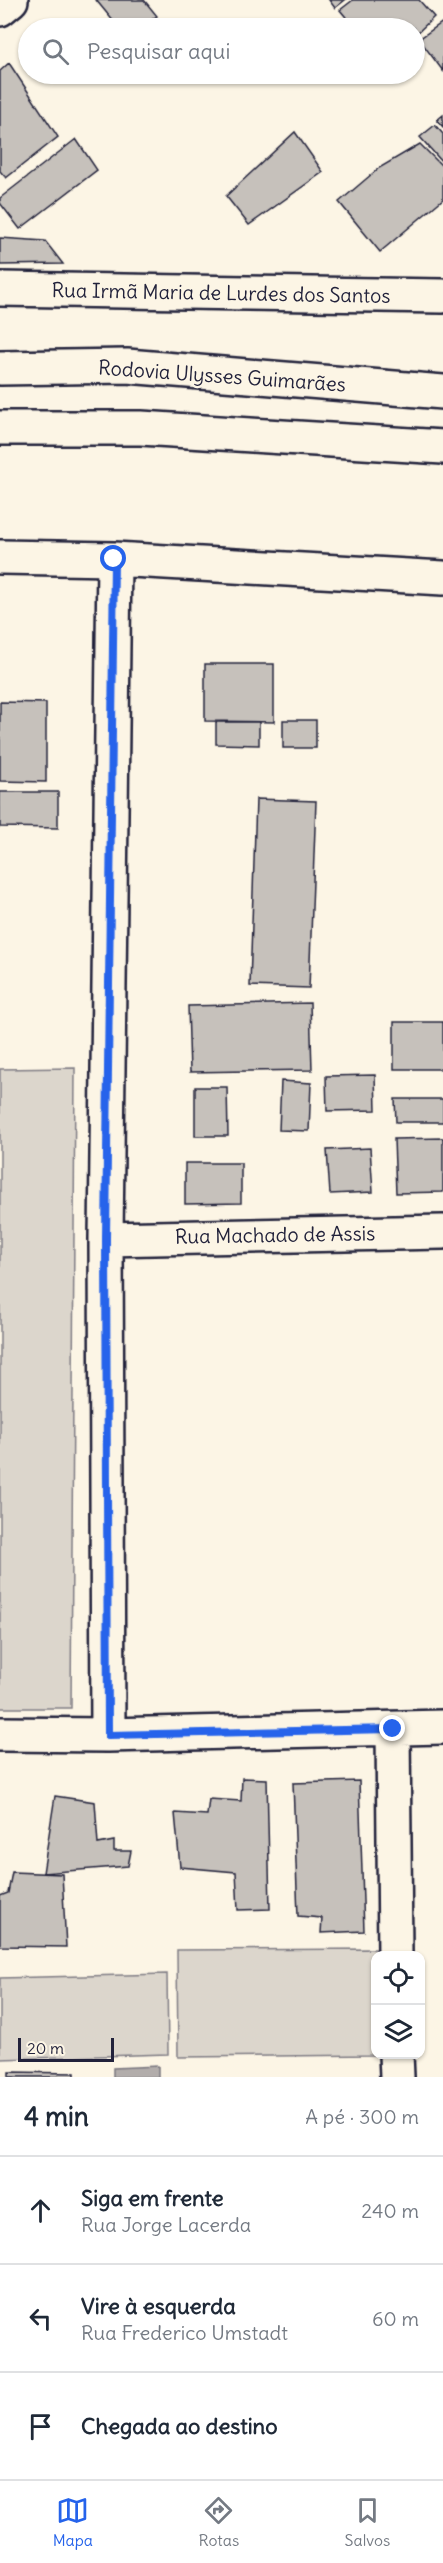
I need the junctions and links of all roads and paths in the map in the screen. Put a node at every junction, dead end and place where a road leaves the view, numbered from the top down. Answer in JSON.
{"nodes":[{"id":1,"x":11,"y":0,"type":"edge"},
{"id":2,"x":0,"y":9,"type":"edge"},
{"id":3,"x":0,"y":289,"type":"edge"},
{"id":4,"x":443,"y":296,"type":"edge"},
{"id":5,"x":0,"y":368,"type":"edge"},
{"id":6,"x":443,"y":392,"type":"edge"},
{"id":7,"x":0,"y":428,"type":"edge"},
{"id":8,"x":443,"y":447,"type":"edge"},
{"id":9,"x":0,"y":557,"type":"edge"},
{"id":10,"x":114,"y":559,"type":"junction"},
{"id":11,"x":443,"y":578,"type":"edge"},
{"id":12,"x":443,"y":1232,"type":"edge"},
{"id":13,"x":106,"y":1239,"type":"junction"},
{"id":14,"x":443,"y":1727,"type":"edge"},
{"id":15,"x":393,"y":1729,"type":"junction"},
{"id":16,"x":0,"y":1734,"type":"edge"},
{"id":17,"x":108,"y":1735,"type":"junction"},
{"id":18,"x":395,"y":1951,"type":"edge"},
{"id":19,"x":396,"y":2059,"type":"edge"},
{"id":20,"x":397,"y":2077,"type":"edge"}],
"edges":[{"from":1,"to":2,"type":"main road"},
{"from":3,"to":4,"type":"main road","name":"Rua Irmã Maria de Lurdes dos Santos"},
{"from":5,"to":6,"type":"main road","name":"Rodovia Ulysses Guimarães"},
{"from":7,"to":8,"type":"main road"},
{"from":9,"to":10,"type":"main road"},
{"from":10,"to":11,"type":"main road"},
{"from":10,"to":13,"type":"main road"},
{"from":12,"to":13,"type":"main road","name":"Rua Machado de Assis"},
{"from":13,"to":17,"type":"main road"},
{"from":14,"to":15,"type":"main road"},
{"from":15,"to":17,"type":"main road"},
{"from":15,"to":18,"type":"main road"},
{"from":16,"to":17,"type":"main road"},
{"from":19,"to":20,"type":"main road"}]}
